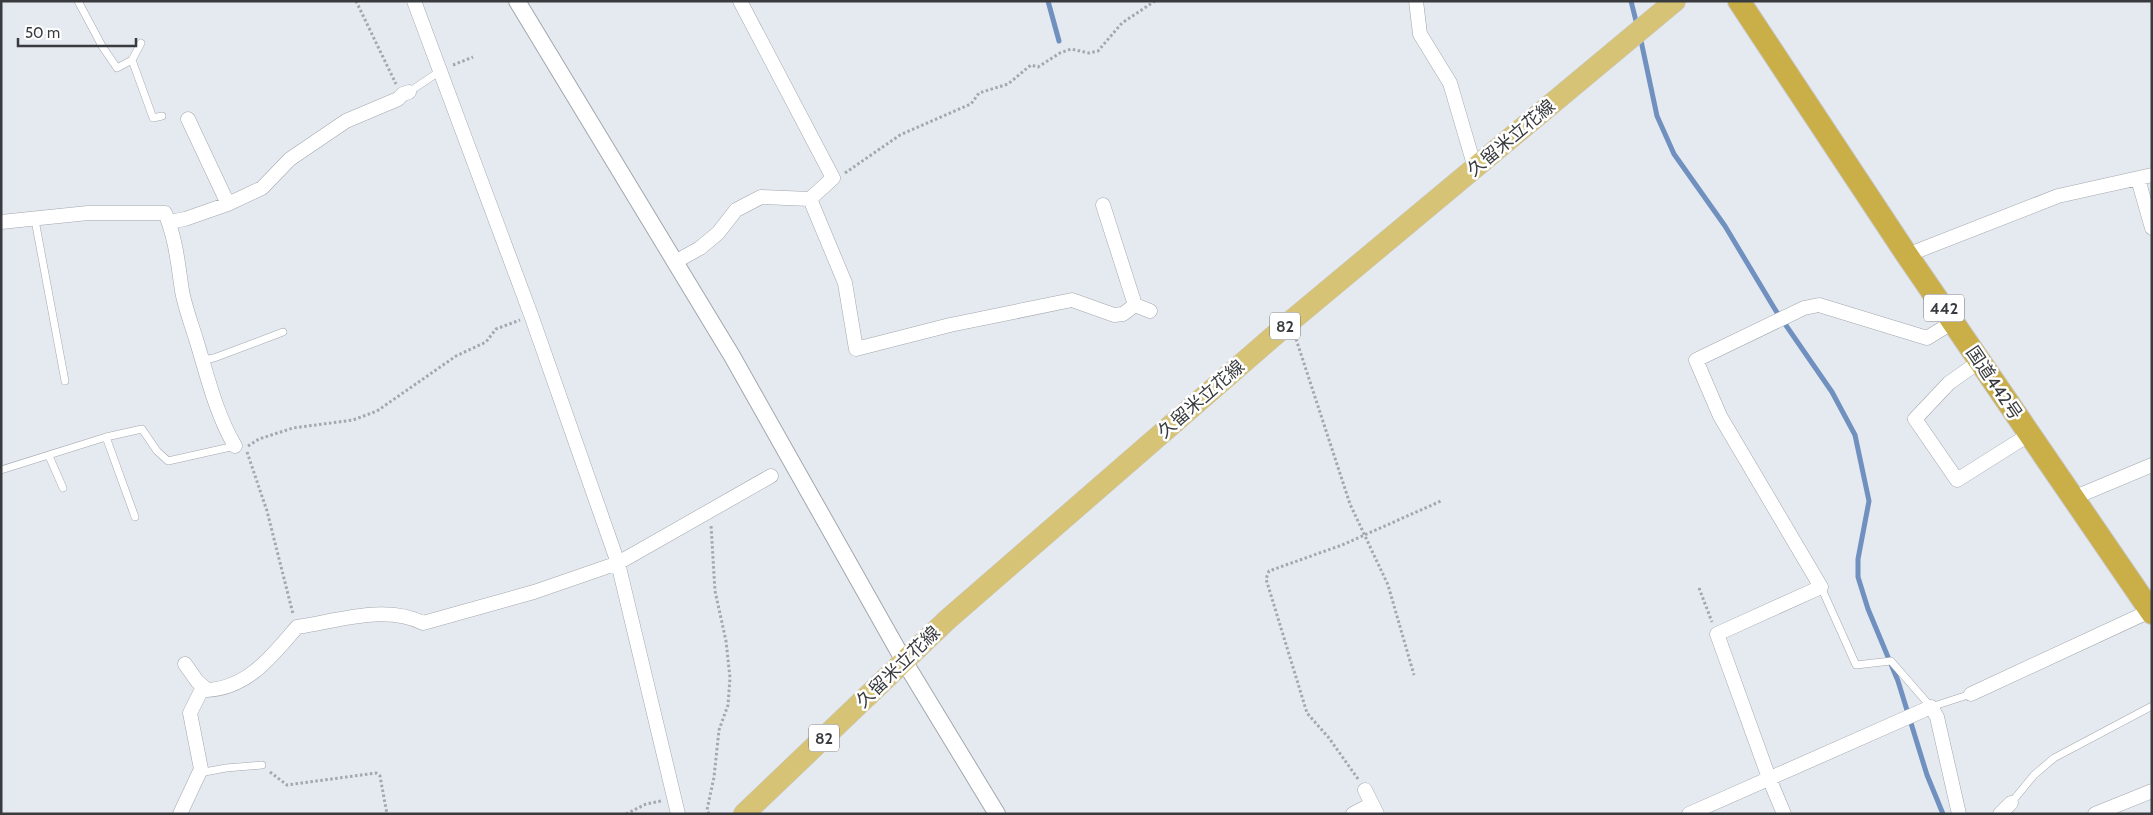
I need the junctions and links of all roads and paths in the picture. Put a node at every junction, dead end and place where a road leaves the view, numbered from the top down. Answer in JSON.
{"nodes":[{"id":1,"x":78,"y":1,"type":"edge"},
{"id":2,"x":356,"y":1,"type":"edge"},
{"id":3,"x":414,"y":1,"type":"edge"},
{"id":4,"x":517,"y":1,"type":"edge"},
{"id":5,"x":740,"y":1,"type":"edge"},
{"id":6,"x":1155,"y":1,"type":"edge"},
{"id":7,"x":1416,"y":1,"type":"edge"},
{"id":8,"x":1675,"y":1,"type":"edge"},
{"id":9,"x":1739,"y":1,"type":"edge"},
{"id":10,"x":141,"y":42,"type":"dead end"},
{"id":11,"x":473,"y":56,"type":"dead end"},
{"id":12,"x":132,"y":60,"type":"junction"},
{"id":13,"x":440,"y":71,"type":"junction"},
{"id":14,"x":405,"y":94,"type":"junction"},
{"id":15,"x":162,"y":116,"type":"dead end"},
{"id":16,"x":188,"y":118,"type":"dead end"},
{"id":17,"x":1475,"y":168,"type":"junction"},
{"id":18,"x":2145,"y":177,"type":"edge"},
{"id":19,"x":833,"y":178,"type":"junction"},
{"id":20,"x":810,"y":199,"type":"junction"},
{"id":21,"x":228,"y":204,"type":"junction"},
{"id":22,"x":1102,"y":205,"type":"dead end"},
{"id":23,"x":35,"y":220,"type":"junction"},
{"id":24,"x":1,"y":222,"type":"edge"},
{"id":25,"x":169,"y":222,"type":"junction"},
{"id":26,"x":2152,"y":228,"type":"edge"},
{"id":27,"x":1908,"y":255,"type":"junction"},
{"id":28,"x":675,"y":262,"type":"junction"},
{"id":29,"x":1135,"y":305,"type":"junction"},
{"id":30,"x":1150,"y":311,"type":"dead end"},
{"id":31,"x":531,"y":315,"type":"junction"},
{"id":32,"x":1291,"y":321,"type":"junction"},
{"id":33,"x":1953,"y":322,"type":"junction"},
{"id":34,"x":283,"y":332,"type":"dead end"},
{"id":35,"x":202,"y":360,"type":"junction"},
{"id":36,"x":1980,"y":361,"type":"junction"},
{"id":37,"x":65,"y":381,"type":"dead end"},
{"id":38,"x":2030,"y":434,"type":"junction"},
{"id":39,"x":106,"y":437,"type":"junction"},
{"id":40,"x":236,"y":446,"type":"joint"},
{"id":41,"x":49,"y":456,"type":"junction"},
{"id":42,"x":2152,"y":465,"type":"edge"},
{"id":43,"x":1,"y":470,"type":"edge"},
{"id":44,"x":770,"y":476,"type":"dead end"},
{"id":45,"x":63,"y":488,"type":"dead end"},
{"id":46,"x":2073,"y":498,"type":"junction"},
{"id":47,"x":1441,"y":500,"type":"dead end"},
{"id":48,"x":709,"y":512,"type":"junction"},
{"id":49,"x":135,"y":517,"type":"dead end"},
{"id":50,"x":1366,"y":534,"type":"junction"},
{"id":51,"x":618,"y":563,"type":"junction"},
{"id":52,"x":1699,"y":588,"type":"dead end"},
{"id":53,"x":1821,"y":588,"type":"junction"},
{"id":54,"x":2151,"y":612,"type":"edge"},
{"id":55,"x":297,"y":627,"type":"junction"},
{"id":56,"x":1717,"y":634,"type":"junction"},
{"id":57,"x":904,"y":661,"type":"junction"},
{"id":58,"x":185,"y":664,"type":"dead end"},
{"id":59,"x":1414,"y":675,"type":"dead end"},
{"id":60,"x":203,"y":687,"type":"junction"},
{"id":61,"x":1971,"y":694,"type":"joint"},
{"id":62,"x":2152,"y":706,"type":"edge"},
{"id":63,"x":1931,"y":707,"type":"junction"},
{"id":64,"x":262,"y":765,"type":"joint"},
{"id":65,"x":199,"y":773,"type":"junction"},
{"id":66,"x":1768,"y":778,"type":"junction"},
{"id":67,"x":1365,"y":790,"type":"joint"},
{"id":68,"x":2152,"y":791,"type":"edge"},
{"id":69,"x":674,"y":799,"type":"junction"},
{"id":70,"x":1374,"y":809,"type":"edge"},
{"id":71,"x":2006,"y":810,"type":"edge"},
{"id":72,"x":180,"y":814,"type":"edge"},
{"id":73,"x":387,"y":814,"type":"edge"},
{"id":74,"x":626,"y":814,"type":"edge"},
{"id":75,"x":678,"y":814,"type":"edge"},
{"id":76,"x":709,"y":814,"type":"edge"},
{"id":77,"x":744,"y":814,"type":"edge"},
{"id":78,"x":997,"y":814,"type":"edge"},
{"id":79,"x":1353,"y":814,"type":"edge"},
{"id":80,"x":1688,"y":814,"type":"edge"},
{"id":81,"x":1784,"y":814,"type":"edge"},
{"id":82,"x":1959,"y":814,"type":"edge"},
{"id":83,"x":2096,"y":814,"type":"edge"}],
"edges":[{"from":1,"to":12,"type":"lane"},
{"from":2,"to":14,"type":"path"},
{"from":3,"to":13,"type":"street"},
{"from":4,"to":28,"type":"street"},
{"from":5,"to":19,"type":"street"},
{"from":6,"to":19,"type":"path"},
{"from":7,"to":17,"type":"street"},
{"from":8,"to":17,"type":"main road","name":"久留米立花線","number":"82"},
{"from":9,"to":27,"type":"highway","name":"国道442号","number":"442"},
{"from":10,"to":12,"type":"lane"},
{"from":11,"to":13,"type":"path"},
{"from":12,"to":15,"type":"lane"},
{"from":13,"to":14,"type":"lane"},
{"from":13,"to":31,"type":"street"},
{"from":14,"to":21,"type":"street"},
{"from":16,"to":21,"type":"street"},
{"from":17,"to":32,"type":"main road","name":"久留米立花線","number":"82"},
{"from":18,"to":26,"type":"street"},
{"from":18,"to":27,"type":"street"},
{"from":19,"to":20,"type":"street"},
{"from":20,"to":28,"type":"street"},
{"from":20,"to":29,"type":"street"},
{"from":21,"to":25,"type":"street"},
{"from":22,"to":29,"type":"street"},
{"from":23,"to":24,"type":"street"},
{"from":23,"to":25,"type":"street"},
{"from":23,"to":37,"type":"lane"},
{"from":25,"to":35,"type":"street"},
{"from":27,"to":33,"type":"highway","name":"国道442号","number":"442"},
{"from":28,"to":57,"type":"street"},
{"from":29,"to":30,"type":"street"},
{"from":31,"to":51,"type":"street"},
{"from":31,"to":55,"type":"path"},
{"from":32,"to":50,"type":"path"},
{"from":32,"to":57,"type":"main road","name":"久留米立花線","number":"82"},
{"from":33,"to":36,"type":"highway","name":"国道442号","number":"442"},
{"from":33,"to":53,"type":"street"},
{"from":34,"to":35,"type":"lane"},
{"from":35,"to":40,"type":"street"},
{"from":36,"to":38,"type":"highway","name":"国道442号","number":"442"},
{"from":36,"to":38,"type":"street"},
{"from":38,"to":46,"type":"highway","name":"国道442号","number":"442"},
{"from":39,"to":40,"type":"lane"},
{"from":39,"to":41,"type":"lane"},
{"from":39,"to":49,"type":"lane"},
{"from":41,"to":43,"type":"lane"},
{"from":41,"to":45,"type":"lane"},
{"from":42,"to":46,"type":"street"},
{"from":44,"to":48,"type":"street"},
{"from":46,"to":54,"type":"highway","name":"国道442号","number":"442"},
{"from":47,"to":50,"type":"path"},
{"from":48,"to":51,"type":"street"},
{"from":48,"to":76,"type":"path"},
{"from":50,"to":59,"type":"path"},
{"from":50,"to":67,"type":"path"},
{"from":51,"to":55,"type":"street"},
{"from":51,"to":69,"type":"street"},
{"from":52,"to":56,"type":"path"},
{"from":53,"to":56,"type":"street"},
{"from":53,"to":63,"type":"lane"},
{"from":54,"to":61,"type":"street"},
{"from":55,"to":60,"type":"street"},
{"from":56,"to":66,"type":"street"},
{"from":57,"to":77,"type":"main road","name":"久留米立花線","number":"82"},
{"from":57,"to":78,"type":"street"},
{"from":58,"to":60,"type":"street"},
{"from":60,"to":65,"type":"street"},
{"from":61,"to":63,"type":"lane"},
{"from":62,"to":71,"type":"lane"},
{"from":63,"to":66,"type":"street"},
{"from":63,"to":82,"type":"street"},
{"from":64,"to":65,"type":"lane"},
{"from":64,"to":73,"type":"path"},
{"from":65,"to":72,"type":"street"},
{"from":66,"to":80,"type":"street"},
{"from":66,"to":81,"type":"street"},
{"from":67,"to":70,"type":"street"},
{"from":68,"to":83,"type":"street"},
{"from":69,"to":74,"type":"path"},
{"from":69,"to":75,"type":"street"},
{"from":70,"to":79,"type":"street"}]}
